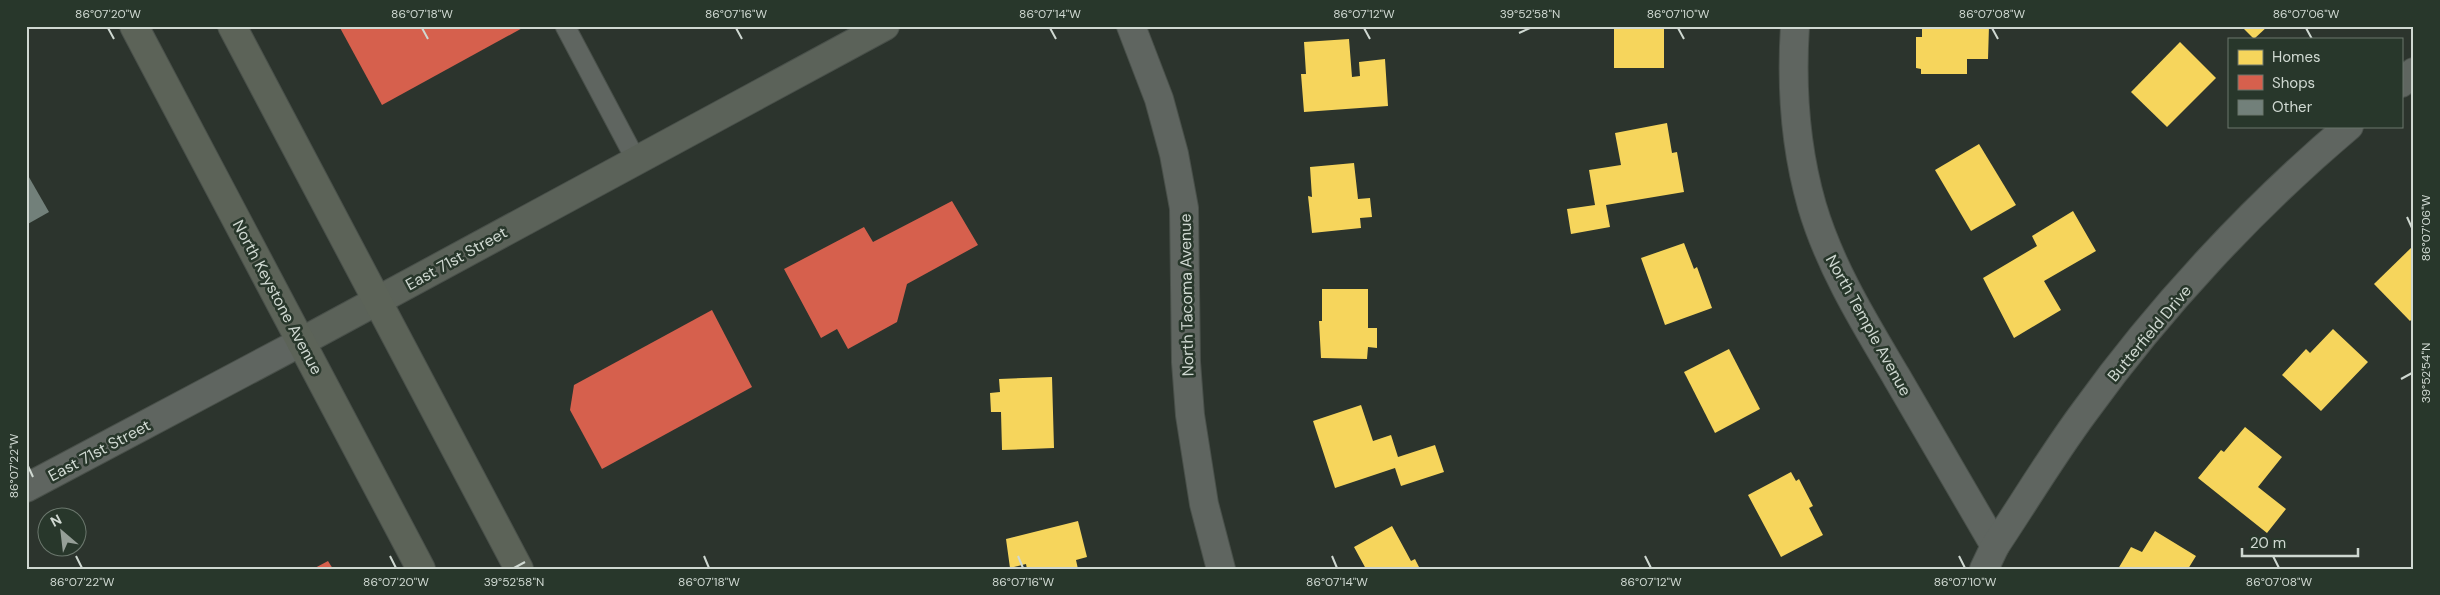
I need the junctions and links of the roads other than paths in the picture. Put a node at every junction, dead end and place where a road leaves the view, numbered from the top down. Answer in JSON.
{"nodes":[{"id":1,"x":134,"y":26,"type":"edge"},
{"id":2,"x":232,"y":26,"type":"edge"},
{"id":3,"x":565,"y":26,"type":"edge"},
{"id":4,"x":884,"y":26,"type":"edge"},
{"id":5,"x":1131,"y":26,"type":"edge"},
{"id":6,"x":1795,"y":26,"type":"edge"},
{"id":7,"x":2414,"y":72,"type":"edge"},
{"id":8,"x":2402,"y":82,"type":"edge"},
{"id":9,"x":2347,"y":128,"type":"edge"},
{"id":10,"x":636,"y":160,"type":"junction"},
{"id":11,"x":377,"y":301,"type":"junction"},
{"id":12,"x":301,"y":342,"type":"junction"},
{"id":13,"x":26,"y":488,"type":"edge"},
{"id":14,"x":1990,"y":558,"type":"edge"},
{"id":15,"x":421,"y":569,"type":"edge"},
{"id":16,"x":518,"y":569,"type":"edge"},
{"id":17,"x":1221,"y":569,"type":"edge"}],
"edges":[{"from":1,"to":12,"type":"main road","name":"North Keystone Avenue"},
{"from":2,"to":11,"type":"main road"},
{"from":3,"to":10,"type":"lane"},
{"from":4,"to":10,"type":"main road","name":"East 71st Street"},
{"from":5,"to":17,"type":"street","name":"North Tacoma Avenue"},
{"from":6,"to":14,"type":"street","name":"North Temple Avenue"},
{"from":7,"to":8,"type":"street"},
{"from":9,"to":14,"type":"street","name":"Butterfield Drive"},
{"from":10,"to":11,"type":"main road","name":"East 71st Street"},
{"from":11,"to":12,"type":"main road","name":"East 71st Street"},
{"from":11,"to":16,"type":"main road"},
{"from":12,"to":13,"type":"street","name":"East 71st Street"},
{"from":12,"to":15,"type":"main road","name":"North Keystone Avenue"}]}
